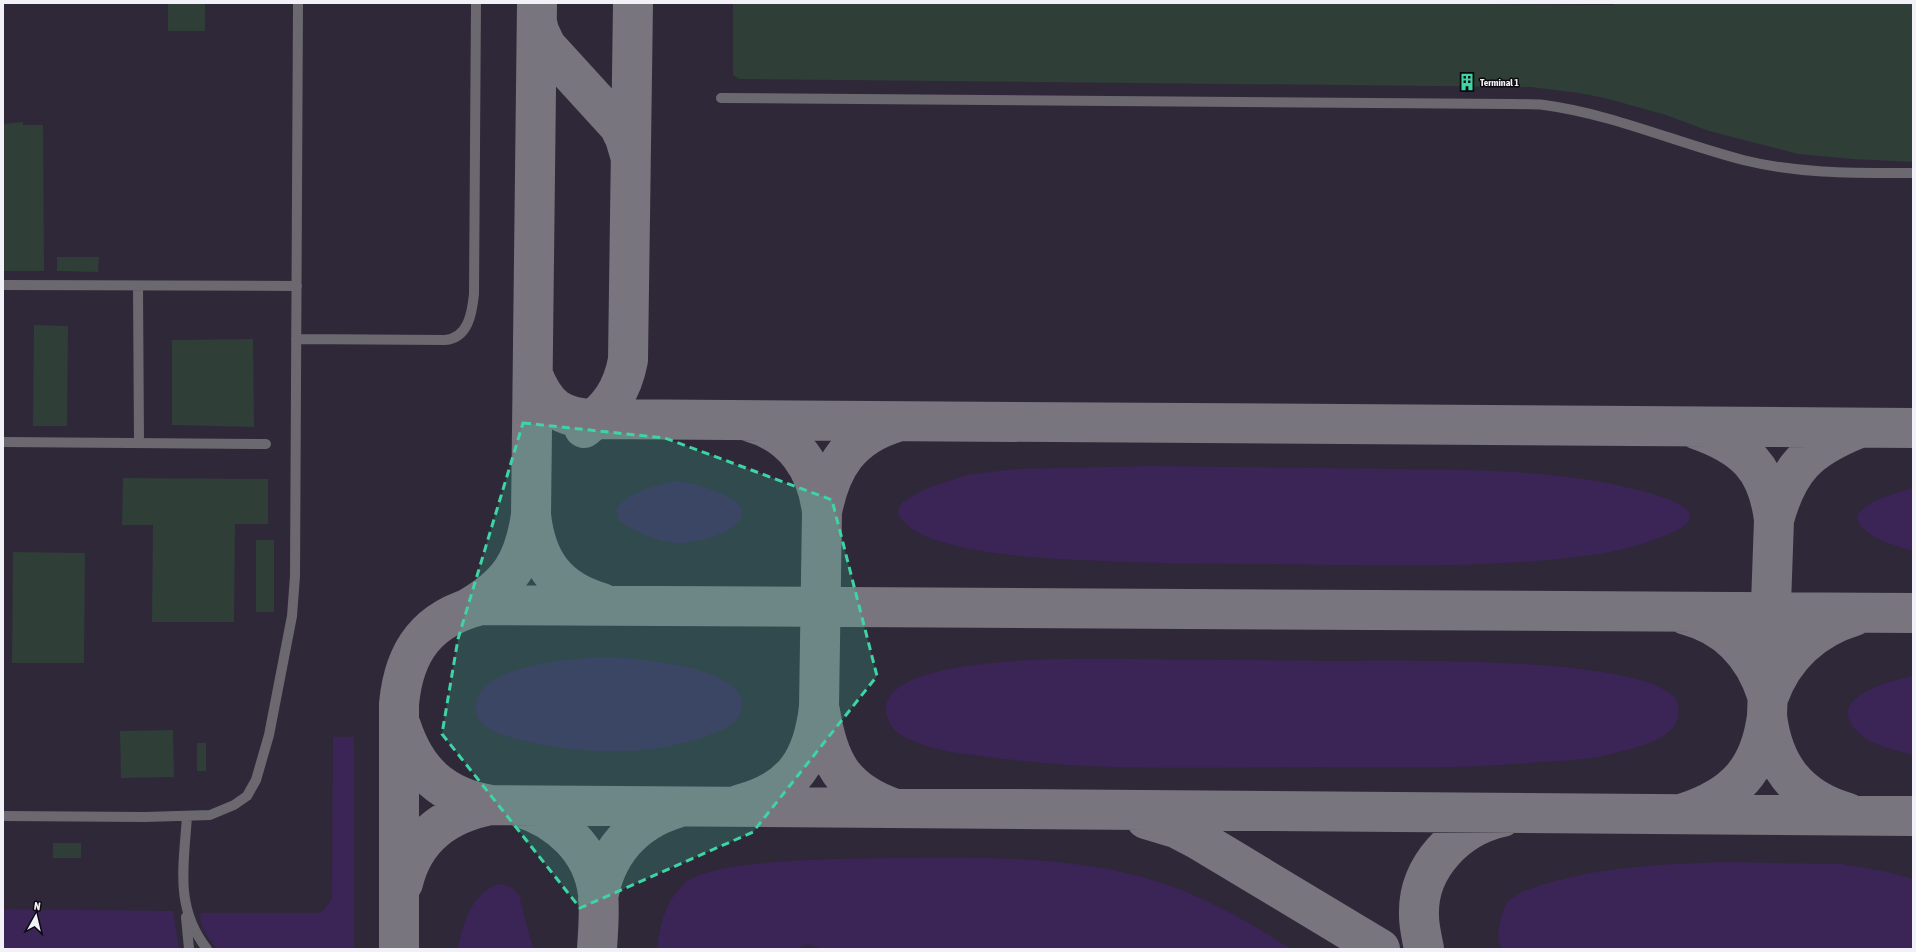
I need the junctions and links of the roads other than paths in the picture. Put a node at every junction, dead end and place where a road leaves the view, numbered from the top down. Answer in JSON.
{"nodes":[{"id":1,"x":298,"y":3,"type":"edge"},
{"id":2,"x":476,"y":3,"type":"edge"},
{"id":3,"x":721,"y":98,"type":"dead end"},
{"id":4,"x":1913,"y":173,"type":"edge"},
{"id":5,"x":3,"y":285,"type":"edge"},
{"id":6,"x":138,"y":286,"type":"junction"},
{"id":7,"x":297,"y":286,"type":"junction"},
{"id":8,"x":296,"y":339,"type":"junction"},
{"id":9,"x":3,"y":442,"type":"edge"},
{"id":10,"x":139,"y":443,"type":"junction"},
{"id":11,"x":266,"y":444,"type":"dead end"},
{"id":12,"x":3,"y":816,"type":"edge"},
{"id":13,"x":187,"y":816,"type":"junction"},
{"id":14,"x":185,"y":905,"type":"junction"},
{"id":15,"x":189,"y":949,"type":"edge"},
{"id":16,"x":207,"y":949,"type":"edge"}],
"edges":[{"from":1,"to":7,"type":"lane"},
{"from":2,"to":8,"type":"lane"},
{"from":3,"to":4,"type":"lane"},
{"from":5,"to":6,"type":"lane"},
{"from":6,"to":7,"type":"lane"},
{"from":6,"to":10,"type":"lane"},
{"from":7,"to":8,"type":"lane"},
{"from":8,"to":13,"type":"lane"},
{"from":9,"to":10,"type":"lane"},
{"from":10,"to":11,"type":"lane"},
{"from":12,"to":13,"type":"lane"},
{"from":13,"to":14,"type":"lane"},
{"from":14,"to":15,"type":"lane"},
{"from":14,"to":16,"type":"lane"}]}
